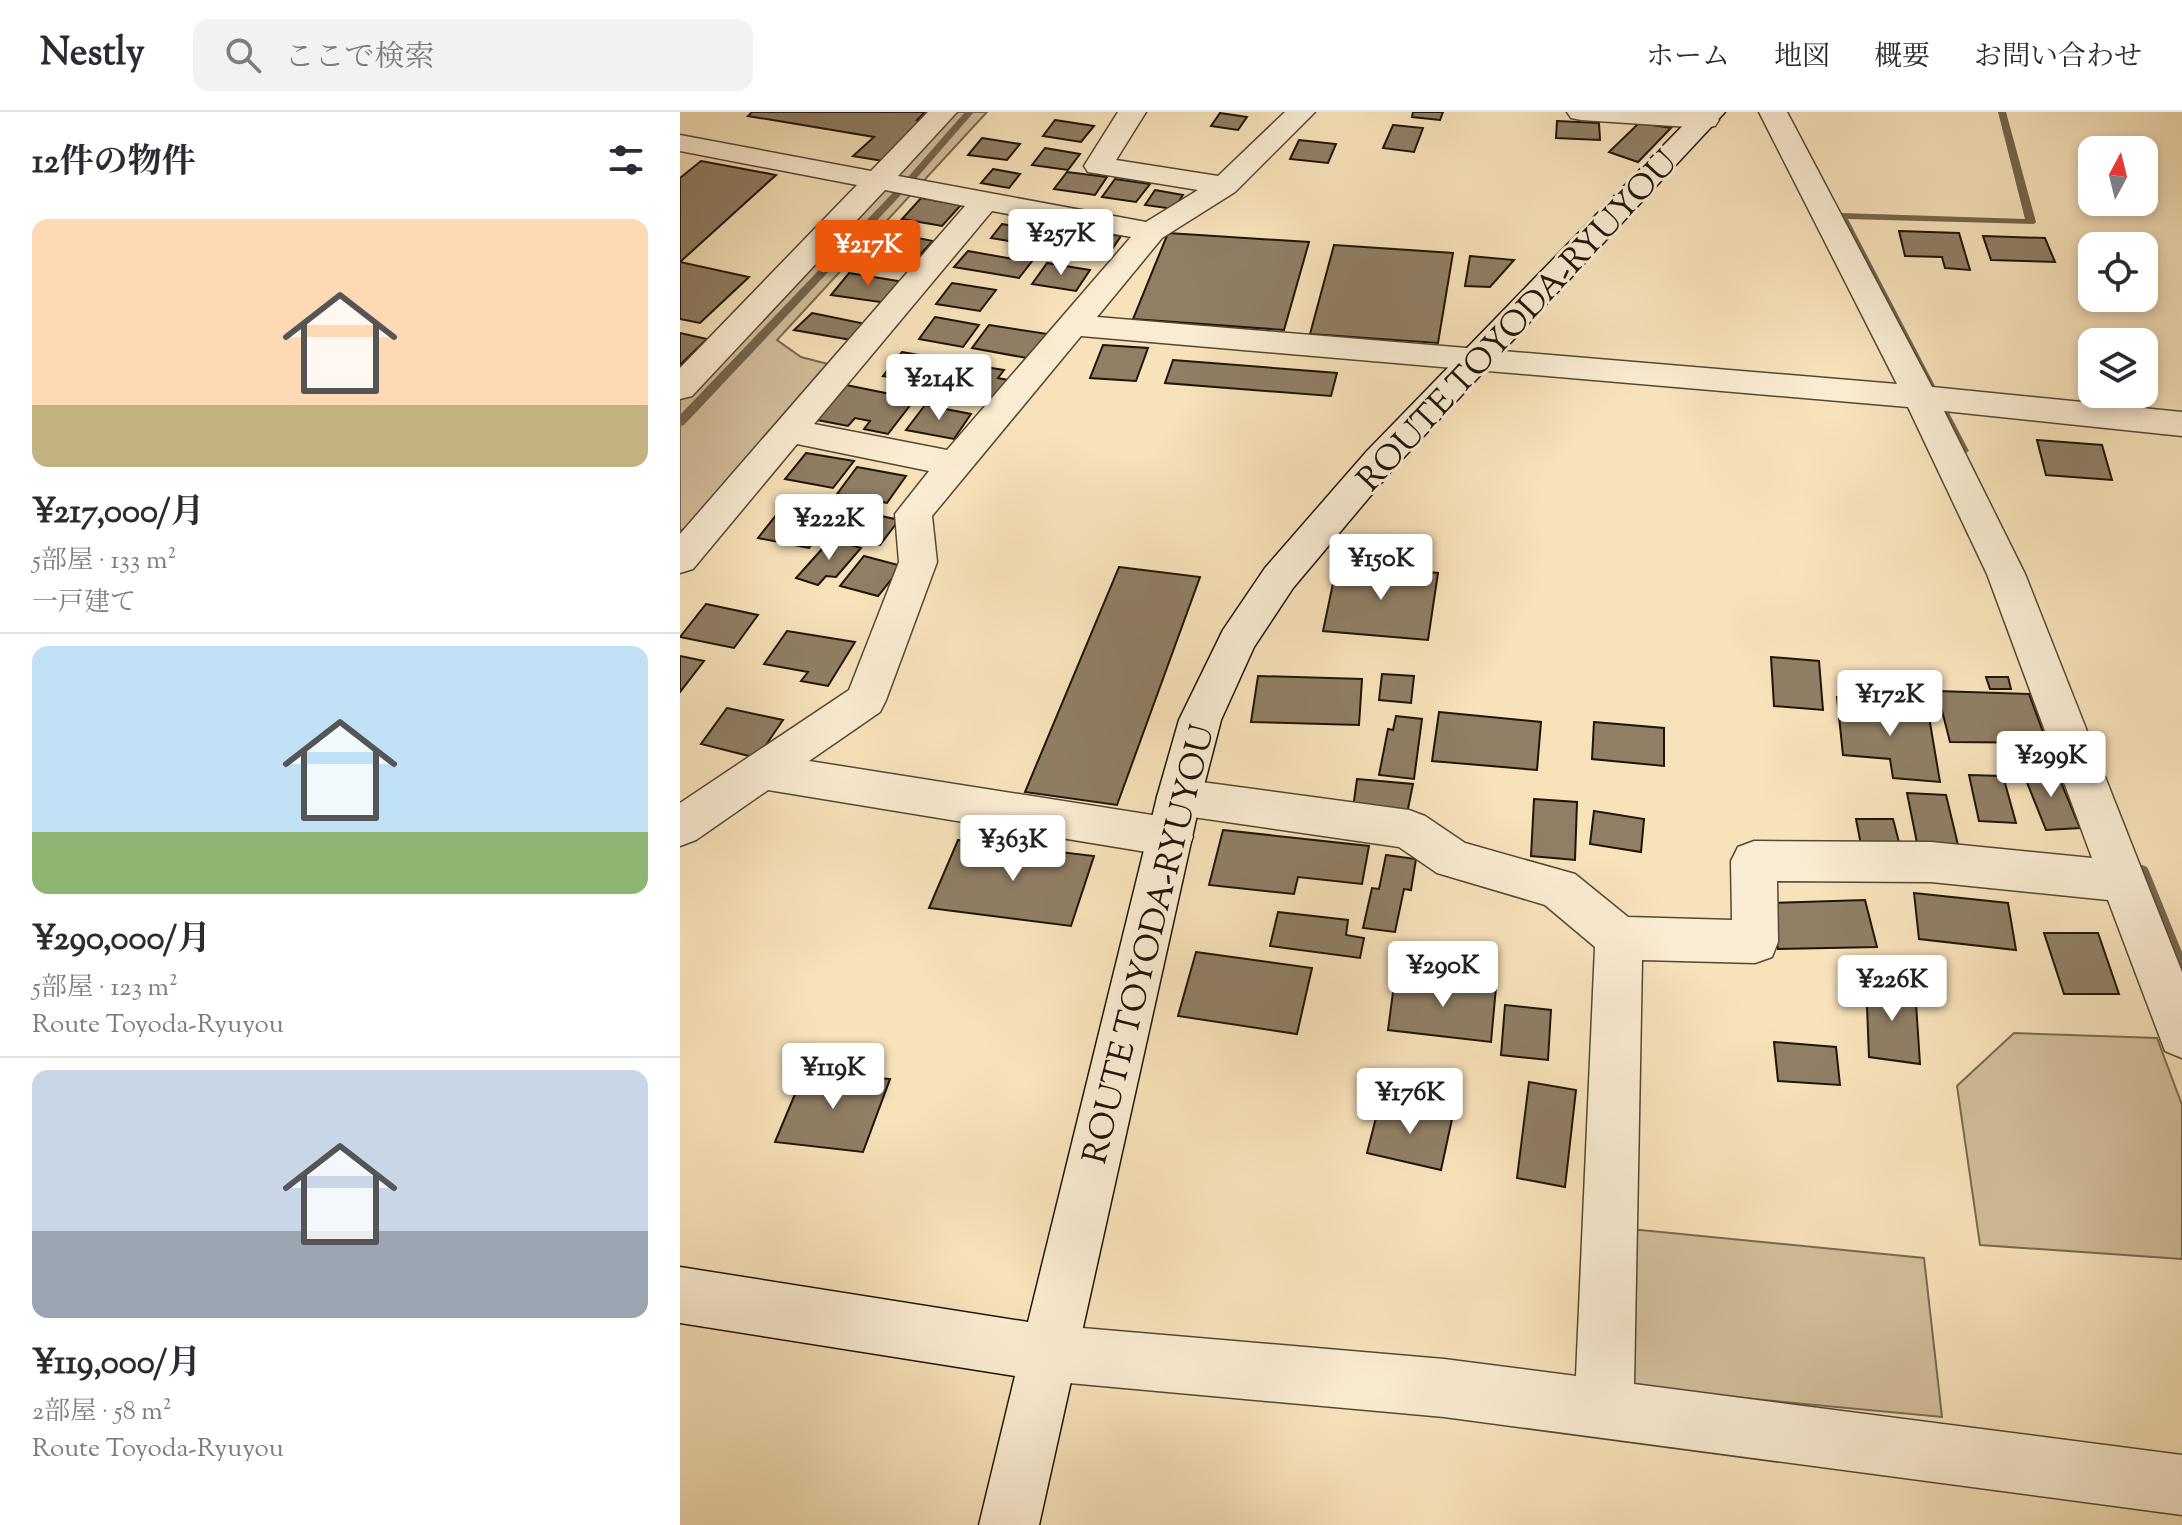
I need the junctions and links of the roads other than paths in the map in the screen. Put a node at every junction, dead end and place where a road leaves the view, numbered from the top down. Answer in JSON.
{"nodes":[{"id":1,"x":943,"y":112,"type":"edge"},
{"id":2,"x":1132,"y":112,"type":"edge"},
{"id":3,"x":1301,"y":112,"type":"edge"},
{"id":4,"x":1581,"y":112,"type":"edge"},
{"id":5,"x":1773,"y":112,"type":"edge"},
{"id":6,"x":1708,"y":116,"type":"edge"},
{"id":7,"x":680,"y":143,"type":"edge"},
{"id":8,"x":880,"y":179,"type":"junction"},
{"id":9,"x":1225,"y":186,"type":"junction"},
{"id":10,"x":986,"y":200,"type":"junction"},
{"id":11,"x":1151,"y":232,"type":"junction"},
{"id":12,"x":1073,"y":325,"type":"junction"},
{"id":13,"x":1474,"y":361,"type":"junction"},
{"id":14,"x":680,"y":388,"type":"edge"},
{"id":15,"x":1920,"y":397,"type":"junction"},
{"id":16,"x":2182,"y":424,"type":"edge"},
{"id":17,"x":789,"y":431,"type":"junction"},
{"id":18,"x":955,"y":464,"type":"junction"},
{"id":19,"x":680,"y":559,"type":"edge"},
{"id":20,"x":761,"y":771,"type":"junction"},
{"id":21,"x":1175,"y":817,"type":"junction"},
{"id":22,"x":680,"y":827,"type":"edge"},
{"id":23,"x":2123,"y":881,"type":"junction"},
{"id":24,"x":1619,"y":938,"type":"junction"},
{"id":25,"x":2182,"y":1034,"type":"edge"},
{"id":26,"x":680,"y":1295,"type":"edge"},
{"id":27,"x":1047,"y":1353,"type":"junction"},
{"id":28,"x":1604,"y":1410,"type":"junction"},
{"id":29,"x":2182,"y":1485,"type":"edge"},
{"id":30,"x":1009,"y":1525,"type":"edge"}],
"edges":[{"from":1,"to":8,"type":"street"},
{"from":2,"to":9,"type":"street"},
{"from":3,"to":9,"type":"street"},
{"from":4,"to":6,"type":"street"},
{"from":5,"to":15,"type":"street"},
{"from":6,"to":13,"type":"street","name":"ROUTE TOYODA-RYUYOU"},
{"from":7,"to":8,"type":"street"},
{"from":8,"to":10,"type":"street"},
{"from":8,"to":14,"type":"street"},
{"from":9,"to":11,"type":"street"},
{"from":10,"to":11,"type":"street"},
{"from":10,"to":17,"type":"street"},
{"from":11,"to":12,"type":"street"},
{"from":12,"to":13,"type":"street"},
{"from":12,"to":18,"type":"street"},
{"from":13,"to":15,"type":"street"},
{"from":13,"to":21,"type":"street","name":"ROUTE TOYODA-RYUYOU"},
{"from":15,"to":16,"type":"street"},
{"from":15,"to":23,"type":"street"},
{"from":17,"to":18,"type":"street"},
{"from":17,"to":19,"type":"street"},
{"from":18,"to":20,"type":"street"},
{"from":20,"to":21,"type":"street"},
{"from":20,"to":22,"type":"street"},
{"from":21,"to":24,"type":"street"},
{"from":21,"to":27,"type":"street","name":"ROUTE TOYODA-RYUYOU"},
{"from":23,"to":24,"type":"street"},
{"from":23,"to":25,"type":"street"},
{"from":24,"to":28,"type":"street"},
{"from":26,"to":27,"type":"street"},
{"from":27,"to":28,"type":"street"},
{"from":27,"to":30,"type":"street","name":"ROUTE TOYODA-RYUYOU"},
{"from":28,"to":29,"type":"street"}]}
